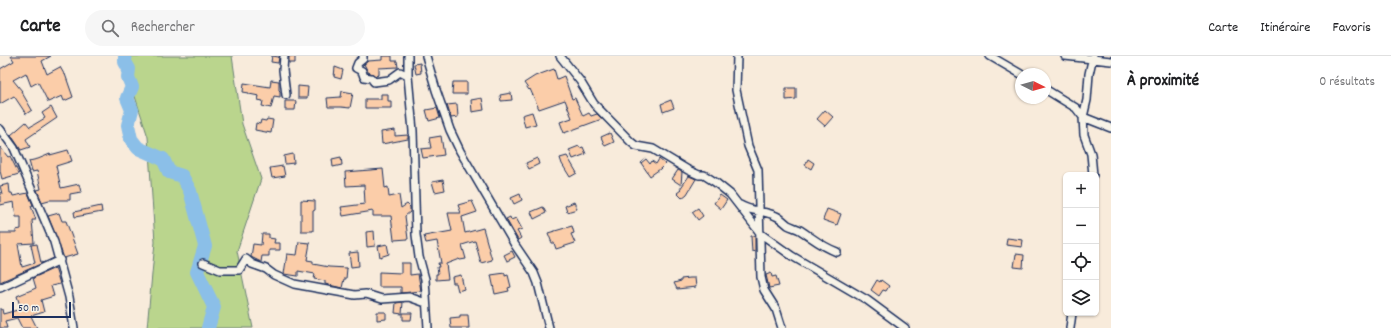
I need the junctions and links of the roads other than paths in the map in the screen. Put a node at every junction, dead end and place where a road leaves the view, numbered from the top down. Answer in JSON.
{"nodes":[{"id":1,"x":284,"y":56,"type":"edge"},
{"id":2,"x":363,"y":56,"type":"edge"},
{"id":3,"x":408,"y":56,"type":"edge"},
{"id":4,"x":426,"y":56,"type":"edge"},
{"id":5,"x":560,"y":56,"type":"edge"},
{"id":6,"x":737,"y":56,"type":"edge"},
{"id":7,"x":990,"y":56,"type":"edge"},
{"id":8,"x":1065,"y":56,"type":"edge"},
{"id":9,"x":1093,"y":58,"type":"edge"},
{"id":10,"x":1111,"y":61,"type":"edge"},
{"id":11,"x":1015,"y":71,"type":"edge"},
{"id":12,"x":408,"y":76,"type":"junction"},
{"id":13,"x":1051,"y":93,"type":"edge"},
{"id":14,"x":286,"y":95,"type":"dead end"},
{"id":15,"x":1084,"y":117,"type":"junction"},
{"id":16,"x":1111,"y":128,"type":"edge"},
{"id":17,"x":0,"y":129,"type":"edge"},
{"id":18,"x":1094,"y":172,"type":"edge"},
{"id":19,"x":738,"y":204,"type":"junction"},
{"id":20,"x":759,"y":210,"type":"junction"},
{"id":21,"x":761,"y":234,"type":"junction"},
{"id":22,"x":837,"y":252,"type":"dead end"},
{"id":23,"x":60,"y":260,"type":"junction"},
{"id":24,"x":203,"y":263,"type":"dead end"},
{"id":25,"x":0,"y":288,"type":"edge"},
{"id":26,"x":426,"y":303,"type":"junction"},
{"id":27,"x":1072,"y":316,"type":"edge"},
{"id":28,"x":74,"y":328,"type":"edge"},
{"id":29,"x":428,"y":328,"type":"edge"},
{"id":30,"x":549,"y":328,"type":"edge"},
{"id":31,"x":782,"y":328,"type":"edge"},
{"id":32,"x":905,"y":328,"type":"edge"},
{"id":33,"x":1070,"y":328,"type":"edge"}],
"edges":[{"from":1,"to":14,"type":"street"},
{"from":2,"to":12,"type":"street"},
{"from":3,"to":12,"type":"street"},
{"from":4,"to":30,"type":"street"},
{"from":5,"to":19,"type":"street"},
{"from":6,"to":20,"type":"street"},
{"from":7,"to":11,"type":"street"},
{"from":8,"to":9,"type":"street"},
{"from":9,"to":10,"type":"street"},
{"from":9,"to":15,"type":"street"},
{"from":12,"to":26,"type":"street"},
{"from":13,"to":15,"type":"street"},
{"from":15,"to":16,"type":"street"},
{"from":15,"to":18,"type":"street"},
{"from":17,"to":23,"type":"street"},
{"from":19,"to":20,"type":"street"},
{"from":19,"to":21,"type":"street"},
{"from":20,"to":21,"type":"street"},
{"from":20,"to":22,"type":"street"},
{"from":21,"to":31,"type":"street"},
{"from":21,"to":32,"type":"street"},
{"from":23,"to":25,"type":"street"},
{"from":23,"to":28,"type":"street"},
{"from":24,"to":26,"type":"street"},
{"from":26,"to":29,"type":"street"},
{"from":27,"to":33,"type":"street"}]}
